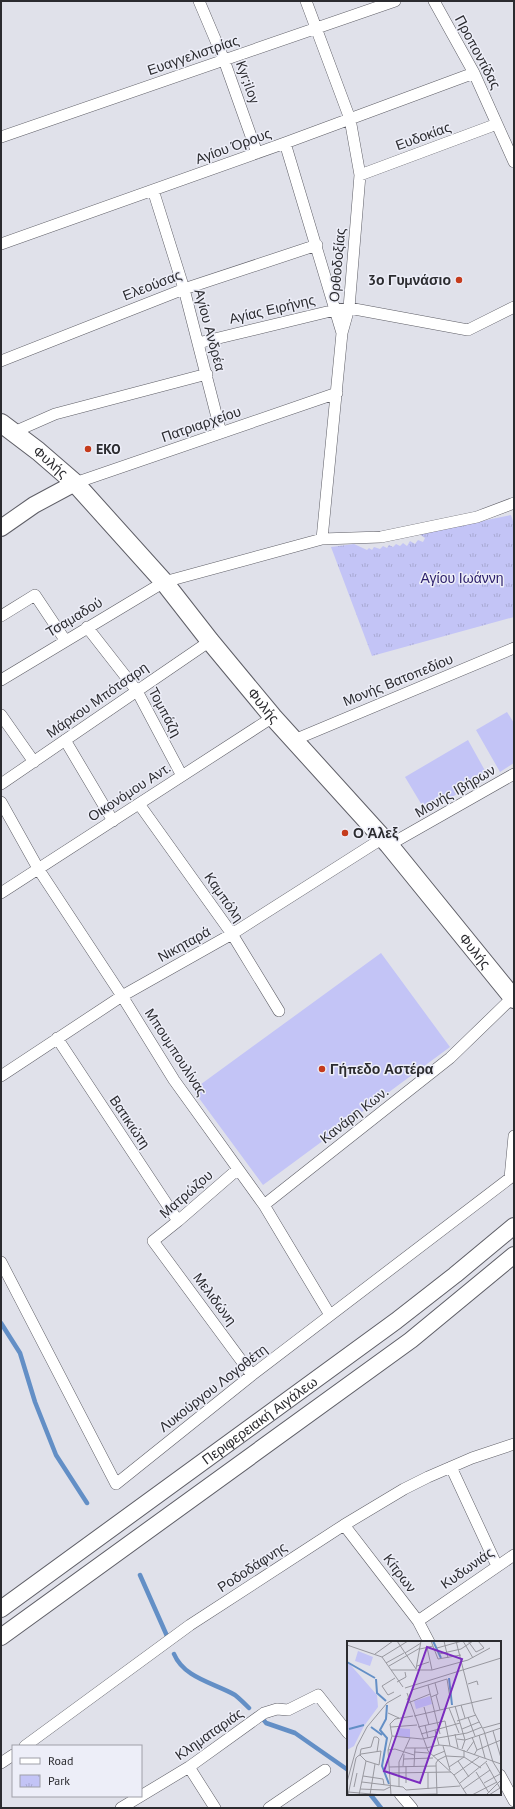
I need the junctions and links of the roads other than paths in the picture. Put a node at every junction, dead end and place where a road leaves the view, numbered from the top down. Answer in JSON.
{"nodes":[{"id":1,"x":199,"y":1,"type":"edge"},
{"id":2,"x":306,"y":1,"type":"edge"},
{"id":3,"x":395,"y":1,"type":"edge"},
{"id":4,"x":434,"y":1,"type":"edge"},
{"id":5,"x":316,"y":29,"type":"junction"},
{"id":6,"x":224,"y":60,"type":"junction"},
{"id":7,"x":474,"y":73,"type":"junction"},
{"id":8,"x":350,"y":119,"type":"junction"},
{"id":9,"x":497,"y":124,"type":"junction"},
{"id":10,"x":1,"y":138,"type":"edge"},
{"id":11,"x":285,"y":143,"type":"junction"},
{"id":12,"x":257,"y":153,"type":"junction"},
{"id":13,"x":514,"y":162,"type":"edge"},
{"id":14,"x":360,"y":175,"type":"junction"},
{"id":15,"x":153,"y":190,"type":"junction"},
{"id":16,"x":1,"y":244,"type":"edge"},
{"id":17,"x":317,"y":245,"type":"junction"},
{"id":18,"x":184,"y":289,"type":"junction"},
{"id":19,"x":514,"y":307,"type":"edge"},
{"id":20,"x":349,"y":308,"type":"junction"},
{"id":21,"x":335,"y":310,"type":"junction"},
{"id":22,"x":342,"y":333,"type":"junction"},
{"id":23,"x":198,"y":342,"type":"junction"},
{"id":24,"x":1,"y":361,"type":"edge"},
{"id":25,"x":207,"y":374,"type":"junction"},
{"id":26,"x":336,"y":393,"type":"junction"},
{"id":27,"x":8,"y":428,"type":"edge"},
{"id":28,"x":221,"y":433,"type":"junction"},
{"id":29,"x":75,"y":483,"type":"junction"},
{"id":30,"x":514,"y":503,"type":"edge"},
{"id":31,"x":1,"y":528,"type":"edge"},
{"id":32,"x":322,"y":539,"type":"junction"},
{"id":33,"x":164,"y":582,"type":"junction"},
{"id":34,"x":1,"y":616,"type":"edge"},
{"id":35,"x":87,"y":627,"type":"junction"},
{"id":36,"x":65,"y":640,"type":"junction"},
{"id":37,"x":210,"y":641,"type":"junction"},
{"id":38,"x":514,"y":648,"type":"edge"},
{"id":39,"x":1,"y":680,"type":"edge"},
{"id":40,"x":137,"y":691,"type":"junction"},
{"id":41,"x":1,"y":715,"type":"edge"},
{"id":42,"x":273,"y":717,"type":"junction"},
{"id":43,"x":65,"y":740,"type":"junction"},
{"id":44,"x":294,"y":740,"type":"junction"},
{"id":45,"x":34,"y":762,"type":"junction"},
{"id":46,"x":514,"y":774,"type":"edge"},
{"id":47,"x":182,"y":776,"type":"junction"},
{"id":48,"x":1,"y":784,"type":"edge"},
{"id":49,"x":1,"y":802,"type":"edge"},
{"id":50,"x":139,"y":804,"type":"junction"},
{"id":51,"x":113,"y":821,"type":"junction"},
{"id":52,"x":386,"y":842,"type":"junction"},
{"id":53,"x":39,"y":870,"type":"junction"},
{"id":54,"x":1,"y":893,"type":"edge"},
{"id":55,"x":232,"y":934,"type":"junction"},
{"id":56,"x":122,"y":996,"type":"junction"},
{"id":57,"x":513,"y":998,"type":"edge"},
{"id":58,"x":279,"y":1011,"type":"dead end"},
{"id":59,"x":56,"y":1038,"type":"junction"},
{"id":60,"x":1,"y":1076,"type":"edge"},
{"id":61,"x":514,"y":1136,"type":"edge"},
{"id":62,"x":238,"y":1169,"type":"junction"},
{"id":63,"x":264,"y":1205,"type":"junction"},
{"id":64,"x":178,"y":1221,"type":"junction"},
{"id":65,"x":514,"y":1226,"type":"edge"},
{"id":66,"x":153,"y":1241,"type":"joint"},
{"id":67,"x":514,"y":1255,"type":"edge"},
{"id":68,"x":1,"y":1262,"type":"edge"},
{"id":69,"x":330,"y":1315,"type":"junction"},
{"id":70,"x":252,"y":1375,"type":"junction"},
{"id":71,"x":514,"y":1444,"type":"edge"},
{"id":72,"x":451,"y":1466,"type":"junction"},
{"id":73,"x":344,"y":1525,"type":"junction"},
{"id":74,"x":514,"y":1555,"type":"edge"},
{"id":75,"x":497,"y":1566,"type":"junction"},
{"id":76,"x":1,"y":1609,"type":"edge"},
{"id":77,"x":418,"y":1621,"type":"junction"},
{"id":78,"x":1,"y":1637,"type":"edge"},
{"id":79,"x":428,"y":1641,"type":"edge"},
{"id":80,"x":343,"y":1720,"type":"edge"},
{"id":81,"x":347,"y":1730,"type":"edge"},
{"id":82,"x":26,"y":1745,"type":"edge"},
{"id":83,"x":12,"y":1756,"type":"edge"},
{"id":84,"x":1,"y":1763,"type":"edge"},
{"id":85,"x":189,"y":1767,"type":"junction"},
{"id":86,"x":325,"y":1770,"type":"dead end"},
{"id":87,"x":501,"y":1777,"type":"edge"},
{"id":88,"x":142,"y":1795,"type":"edge"},
{"id":89,"x":401,"y":1795,"type":"edge"},
{"id":90,"x":139,"y":1797,"type":"edge"},
{"id":91,"x":514,"y":1802,"type":"edge"},
{"id":92,"x":121,"y":1808,"type":"edge"},
{"id":93,"x":215,"y":1808,"type":"edge"},
{"id":94,"x":269,"y":1808,"type":"edge"},
{"id":95,"x":412,"y":1808,"type":"edge"},
{"id":96,"x":507,"y":1808,"type":"edge"}],
"edges":[{"from":1,"to":6,"type":"street","name":"Kyr;iloy"},
{"from":2,"to":5,"type":"street","name":"Ορθοδοξίας"},
{"from":3,"to":5,"type":"street","name":"Ευαγγελιστρίας"},
{"from":4,"to":7,"type":"street","name":"Προποντίδας"},
{"from":5,"to":6,"type":"street","name":"Ευαγγελιστρίας"},
{"from":5,"to":8,"type":"street","name":"Ορθοδοξίας"},
{"from":6,"to":10,"type":"street","name":"Ευαγγελιστρίας"},
{"from":6,"to":12,"type":"street","name":"Kyr;iloy"},
{"from":7,"to":8,"type":"street","name":"Αγίου Όρους"},
{"from":7,"to":9,"type":"street","name":"Προποντίδας"},
{"from":8,"to":11,"type":"street","name":"Αγίου Όρους"},
{"from":8,"to":14,"type":"street","name":"Ορθοδοξίας"},
{"from":9,"to":13,"type":"street","name":"Προποντίδας"},
{"from":9,"to":14,"type":"street","name":"Ευδοκίας"},
{"from":11,"to":12,"type":"street","name":"Αγίου Όρους"},
{"from":11,"to":17,"type":"street"},
{"from":12,"to":15,"type":"street","name":"Αγίου Όρους"},
{"from":14,"to":20,"type":"street","name":"Ορθοδοξίας"},
{"from":15,"to":16,"type":"street","name":"Αγίου Όρους"},
{"from":15,"to":18,"type":"street","name":"Αγίου Ανδρέα"},
{"from":17,"to":18,"type":"street","name":"Ελεούσας"},
{"from":17,"to":21,"type":"street"},
{"from":18,"to":23,"type":"street","name":"Αγίου Ανδρέα"},
{"from":18,"to":24,"type":"street","name":"Ελεούσας"},
{"from":19,"to":20,"type":"street","name":"Αγίας Ειρήνης"},
{"from":20,"to":21,"type":"street","name":"Αγίας Ειρήνης"},
{"from":20,"to":22,"type":"street","name":"Ορθοδοξίας"},
{"from":21,"to":22,"type":"street"},
{"from":21,"to":23,"type":"street","name":"Αγίας Ειρήνης"},
{"from":22,"to":26,"type":"street","name":"Ορθοδοξίας"},
{"from":23,"to":25,"type":"street","name":"Αγίου Ανδρέα"},
{"from":25,"to":27,"type":"street"},
{"from":25,"to":28,"type":"street","name":"Αγίου Ανδρέα"},
{"from":26,"to":28,"type":"street","name":"Πατριαρχείου"},
{"from":26,"to":32,"type":"street","name":"Ορθοδοξίας"},
{"from":27,"to":29,"type":"main road","name":"Φυλής"},
{"from":28,"to":29,"type":"street","name":"Πατριαρχείου"},
{"from":29,"to":31,"type":"main road"},
{"from":29,"to":33,"type":"main road","name":"Φυλής"},
{"from":30,"to":32,"type":"street"},
{"from":32,"to":33,"type":"street"},
{"from":33,"to":35,"type":"street","name":"Τσαμαδού"},
{"from":33,"to":37,"type":"main road","name":"Φυλής"},
{"from":34,"to":36,"type":"street"},
{"from":35,"to":36,"type":"street","name":"Τσαμαδού"},
{"from":35,"to":40,"type":"street","name":"Τομπάζη"},
{"from":36,"to":39,"type":"street","name":"Τσαμαδού"},
{"from":37,"to":40,"type":"street","name":"Μάρκου Μπότσαρη"},
{"from":37,"to":42,"type":"main road","name":"Φυλής"},
{"from":38,"to":44,"type":"street","name":"Μονής Βατοπεδίου"},
{"from":40,"to":43,"type":"street","name":"Μάρκου Μπότσαρη"},
{"from":40,"to":47,"type":"street","name":"Τομπάζη"},
{"from":41,"to":45,"type":"street"},
{"from":42,"to":44,"type":"main road","name":"Φυλής"},
{"from":42,"to":47,"type":"street","name":"Οικονόμου Αντ."},
{"from":43,"to":45,"type":"street","name":"Μάρκου Μπότσαρη"},
{"from":43,"to":51,"type":"street"},
{"from":44,"to":52,"type":"main road","name":"Φυλής"},
{"from":45,"to":48,"type":"street","name":"Μάρκου Μπότσαρη"},
{"from":46,"to":52,"type":"street","name":"Μονής Ιβήρων"},
{"from":47,"to":50,"type":"street","name":"Οικονόμου Αντ."},
{"from":49,"to":53,"type":"street","name":"Μπουμπουλίνας"},
{"from":50,"to":51,"type":"street","name":"Οικονόμου Αντ."},
{"from":50,"to":55,"type":"street","name":"Καμπόλη"},
{"from":51,"to":53,"type":"street","name":"Οικονόμου Αντ."},
{"from":52,"to":55,"type":"street","name":"Νικηταρά"},
{"from":52,"to":57,"type":"main road","name":"Φυλής"},
{"from":53,"to":54,"type":"street","name":"Οικονόμου Αντ."},
{"from":53,"to":56,"type":"street","name":"Μπουμπουλίνας"},
{"from":55,"to":56,"type":"street","name":"Νικηταρά"},
{"from":55,"to":58,"type":"street","name":"Καμπόλη"},
{"from":56,"to":59,"type":"street","name":"Νικηταρά"},
{"from":56,"to":62,"type":"street","name":"Μπουμπουλίνας"},
{"from":57,"to":63,"type":"street","name":"Κανάρη Κων."},
{"from":59,"to":60,"type":"street","name":"Νικηταρά"},
{"from":59,"to":64,"type":"street","name":"Βατικιώτη"},
{"from":61,"to":69,"type":"street","name":"Λυκούργου Λογοθέτη"},
{"from":62,"to":63,"type":"street","name":"Μπουμπουλίνας"},
{"from":62,"to":64,"type":"street","name":"Ματρώζου"},
{"from":63,"to":69,"type":"street","name":"Μπουμπουλίνας"},
{"from":64,"to":66,"type":"street","name":"Ματρώζου"},
{"from":65,"to":76,"type":"main road","name":"Περιφερειακή Αιγάλεω"},
{"from":66,"to":70,"type":"street","name":"Μελιδώνη"},
{"from":67,"to":78,"type":"main road","name":"Περιφερειακή Αιγάλεω"},
{"from":68,"to":70,"type":"street","name":"Λυκούργου Λογοθέτη"},
{"from":69,"to":70,"type":"street","name":"Λυκούργου Λογοθέτη"},
{"from":71,"to":72,"type":"street","name":"Ροδοδάφνης"},
{"from":72,"to":73,"type":"street","name":"Ροδοδάφνης"},
{"from":72,"to":75,"type":"street"},
{"from":73,"to":77,"type":"street","name":"Κίτρων"},
{"from":73,"to":82,"type":"street","name":"Ροδοδάφνης"},
{"from":74,"to":75,"type":"street","name":"Κυδωνιάς"},
{"from":75,"to":77,"type":"street","name":"Κυδωνιάς"},
{"from":77,"to":79,"type":"street","name":"Κίτρων"},
{"from":80,"to":81,"type":"street"},
{"from":80,"to":85,"type":"street","name":"Κληματαριάς"},
{"from":83,"to":84,"type":"street"},
{"from":85,"to":88,"type":"street","name":"Κληματαριάς"},
{"from":85,"to":93,"type":"street"},
{"from":86,"to":94,"type":"street"},
{"from":87,"to":91,"type":"street"},
{"from":89,"to":95,"type":"street"},
{"from":90,"to":92,"type":"street","name":"Κληματαριάς"},
{"from":91,"to":96,"type":"street"}]}
